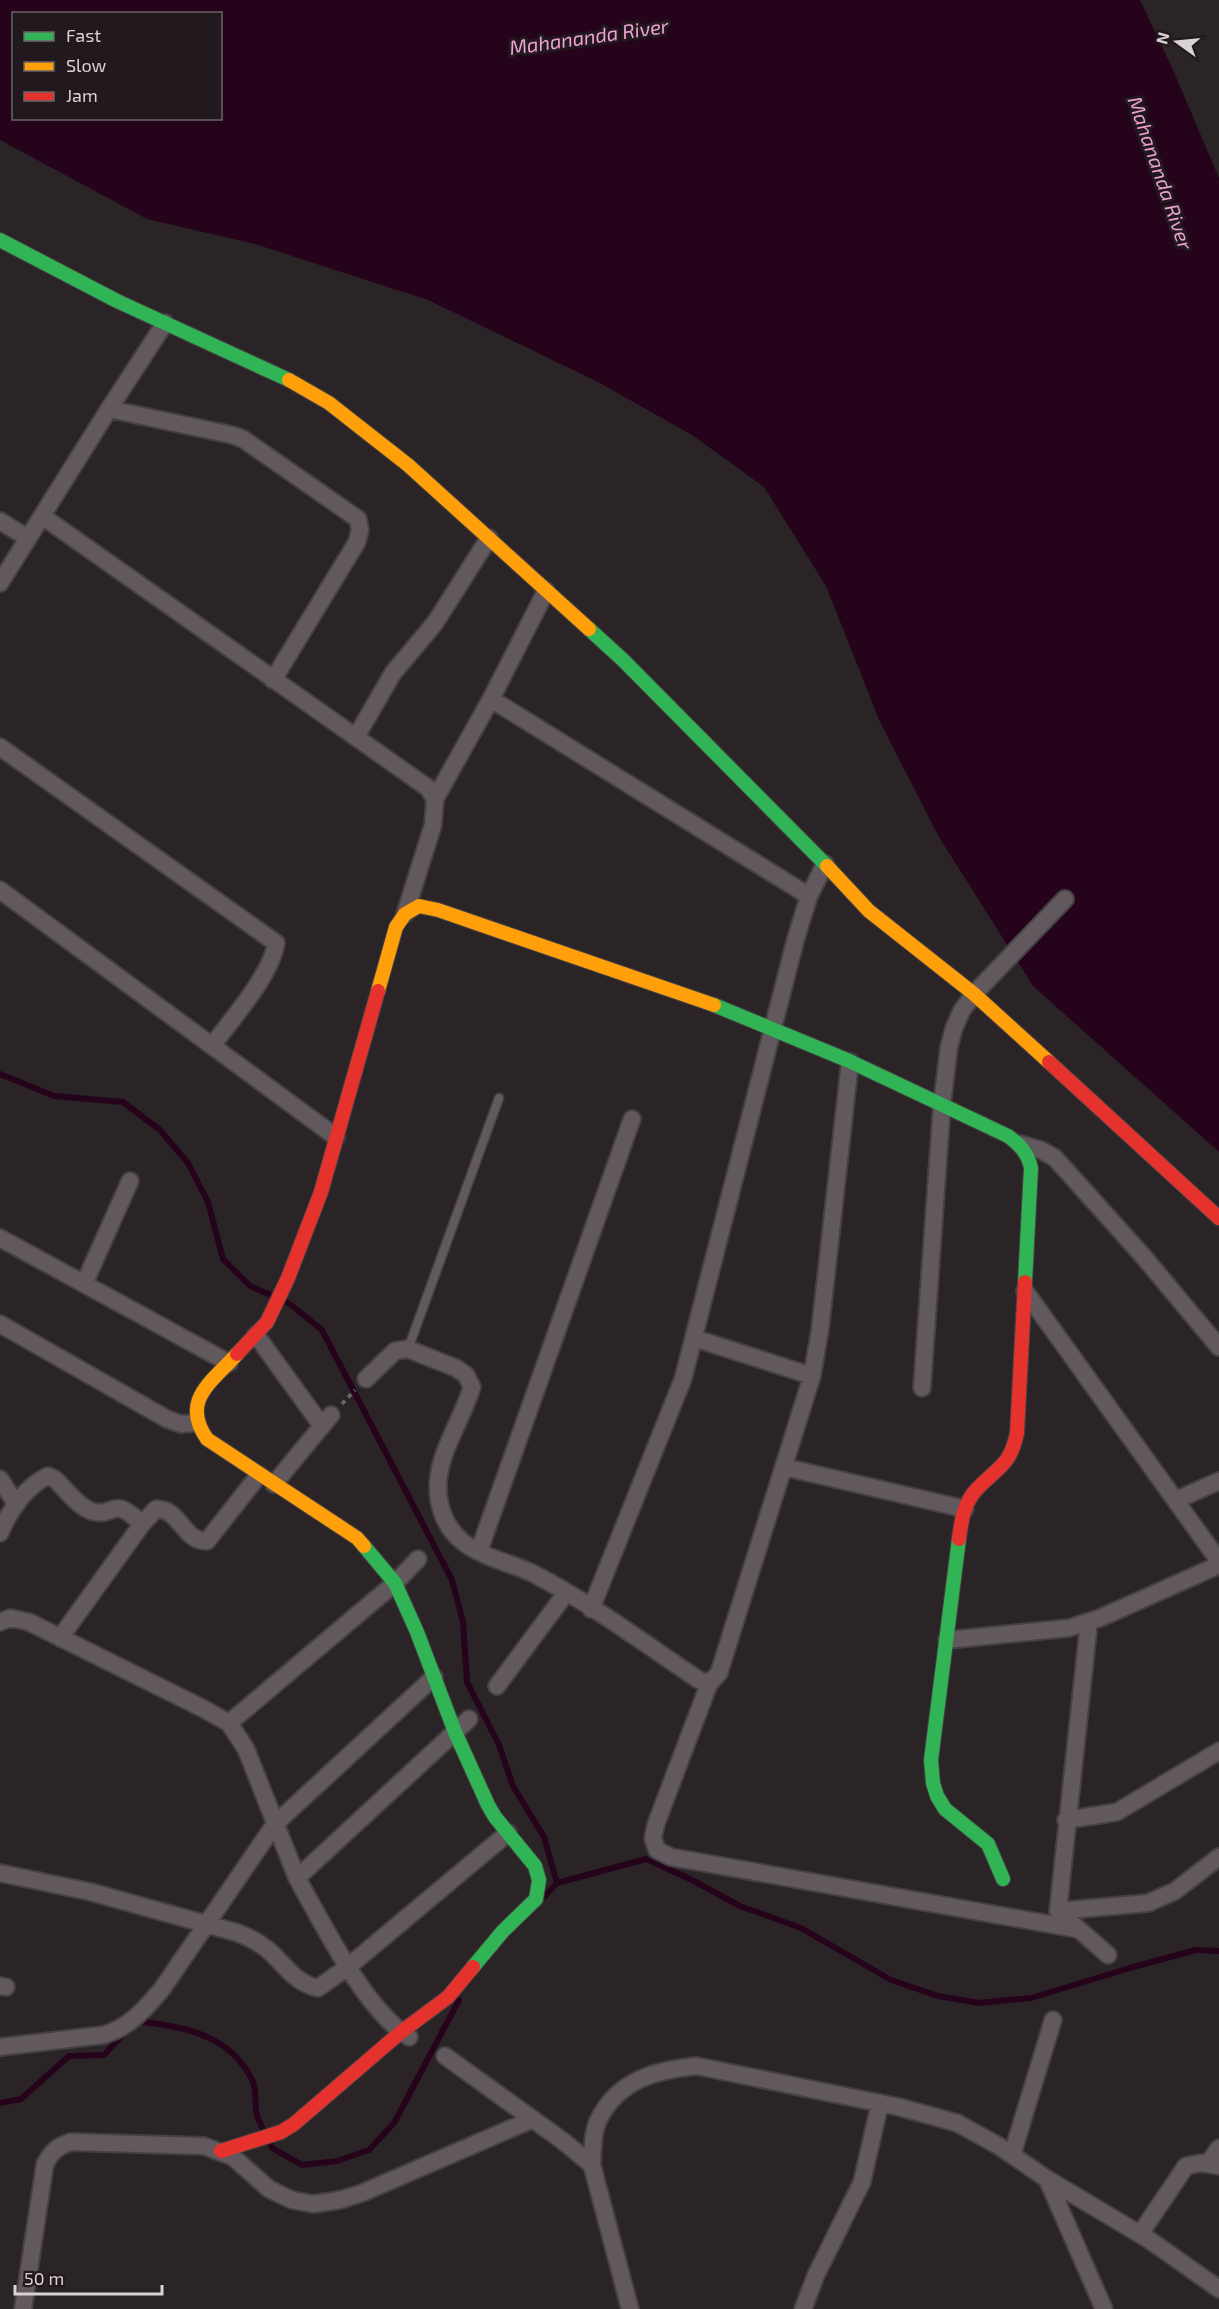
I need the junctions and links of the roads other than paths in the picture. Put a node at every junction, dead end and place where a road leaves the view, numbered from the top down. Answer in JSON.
{"nodes":[{"id":1,"x":0,"y":240,"type":"edge"},
{"id":2,"x":165,"y":323,"type":"junction"},
{"id":3,"x":109,"y":409,"type":"junction"},
{"id":4,"x":42,"y":516,"type":"junction"},
{"id":5,"x":0,"y":521,"type":"edge"},
{"id":6,"x":28,"y":538,"type":"junction"},
{"id":7,"x":489,"y":538,"type":"junction"},
{"id":8,"x":0,"y":583,"type":"edge"},
{"id":9,"x":546,"y":591,"type":"junction"},
{"id":10,"x":273,"y":680,"type":"junction"},
{"id":11,"x":491,"y":699,"type":"junction"},
{"id":12,"x":356,"y":737,"type":"junction"},
{"id":13,"x":0,"y":747,"type":"edge"},
{"id":14,"x":435,"y":800,"type":"junction"},
{"id":15,"x":825,"y":864,"type":"junction"},
{"id":16,"x":0,"y":890,"type":"edge"},
{"id":17,"x":809,"y":896,"type":"junction"},
{"id":18,"x":1065,"y":899,"type":"dead end"},
{"id":19,"x":405,"y":914,"type":"junction"},
{"id":20,"x":974,"y":994,"type":"junction"},
{"id":21,"x":773,"y":1029,"type":"junction"},
{"id":22,"x":212,"y":1046,"type":"junction"},
{"id":23,"x":850,"y":1062,"type":"junction"},
{"id":24,"x":499,"y":1098,"type":"dead end"},
{"id":25,"x":942,"y":1104,"type":"junction"},
{"id":26,"x":632,"y":1119,"type":"dead end"},
{"id":27,"x":336,"y":1137,"type":"junction"},
{"id":28,"x":1020,"y":1144,"type":"junction"},
{"id":29,"x":130,"y":1181,"type":"dead end"},
{"id":30,"x":1219,"y":1218,"type":"edge"},
{"id":31,"x":0,"y":1238,"type":"edge"},
{"id":32,"x":84,"y":1284,"type":"junction"},
{"id":33,"x":1025,"y":1291,"type":"junction"},
{"id":34,"x":0,"y":1324,"type":"edge"},
{"id":35,"x":262,"y":1328,"type":"junction"},
{"id":36,"x":694,"y":1338,"type":"junction"},
{"id":37,"x":1219,"y":1347,"type":"edge"},
{"id":38,"x":408,"y":1349,"type":"junction"},
{"id":39,"x":229,"y":1363,"type":"junction"},
{"id":40,"x":812,"y":1376,"type":"junction"},
{"id":41,"x":366,"y":1379,"type":"road end"},
{"id":42,"x":922,"y":1388,"type":"dead end"},
{"id":43,"x":195,"y":1423,"type":"junction"},
{"id":44,"x":784,"y":1467,"type":"junction"},
{"id":45,"x":259,"y":1475,"type":"junction"},
{"id":46,"x":0,"y":1479,"type":"edge"},
{"id":47,"x":1219,"y":1481,"type":"edge"},
{"id":48,"x":274,"y":1485,"type":"junction"},
{"id":49,"x":1176,"y":1500,"type":"junction"},
{"id":50,"x":16,"y":1504,"type":"junction"},
{"id":51,"x":965,"y":1509,"type":"junction"},
{"id":52,"x":142,"y":1524,"type":"junction"},
{"id":53,"x":0,"y":1533,"type":"edge"},
{"id":54,"x":479,"y":1551,"type":"junction"},
{"id":55,"x":418,"y":1559,"type":"dead end"},
{"id":56,"x":1219,"y":1563,"type":"edge"},
{"id":57,"x":395,"y":1583,"type":"junction"},
{"id":58,"x":566,"y":1593,"type":"junction"},
{"id":59,"x":591,"y":1608,"type":"junction"},
{"id":60,"x":0,"y":1622,"type":"edge"},
{"id":61,"x":1089,"y":1622,"type":"junction"},
{"id":62,"x":60,"y":1638,"type":"junction"},
{"id":63,"x":947,"y":1640,"type":"junction"},
{"id":64,"x":434,"y":1677,"type":"junction"},
{"id":65,"x":710,"y":1683,"type":"junction"},
{"id":66,"x":497,"y":1686,"type":"dead end"},
{"id":67,"x":469,"y":1719,"type":"dead end"},
{"id":68,"x":228,"y":1723,"type":"junction"},
{"id":69,"x":455,"y":1732,"type":"junction"},
{"id":70,"x":1219,"y":1751,"type":"edge"},
{"id":71,"x":1066,"y":1820,"type":"junction"},
{"id":72,"x":275,"y":1824,"type":"junction"},
{"id":73,"x":508,"y":1833,"type":"junction"},
{"id":74,"x":1219,"y":1857,"type":"edge"},
{"id":75,"x":0,"y":1873,"type":"edge"},
{"id":76,"x":297,"y":1878,"type":"junction"},
{"id":77,"x":1003,"y":1879,"type":"dead end"},
{"id":78,"x":1058,"y":1911,"type":"junction"},
{"id":79,"x":207,"y":1924,"type":"junction"},
{"id":80,"x":1077,"y":1929,"type":"junction"},
{"id":81,"x":1108,"y":1955,"type":"dead end"},
{"id":82,"x":349,"y":1966,"type":"junction"},
{"id":83,"x":1053,"y":2020,"type":"dead end"},
{"id":84,"x":406,"y":2035,"type":"junction"},
{"id":85,"x":0,"y":2047,"type":"edge"},
{"id":86,"x":445,"y":2056,"type":"dead end"},
{"id":87,"x":880,"y":2103,"type":"junction"},
{"id":88,"x":532,"y":2119,"type":"junction"},
{"id":89,"x":1219,"y":2148,"type":"edge"},
{"id":90,"x":221,"y":2151,"type":"junction"},
{"id":91,"x":1012,"y":2155,"type":"junction"},
{"id":92,"x":592,"y":2165,"type":"junction"},
{"id":93,"x":1213,"y":2165,"type":"edge"},
{"id":94,"x":1047,"y":2179,"type":"junction"},
{"id":95,"x":1140,"y":2234,"type":"junction"},
{"id":96,"x":1219,"y":2289,"type":"edge"},
{"id":97,"x":23,"y":2309,"type":"edge"},
{"id":98,"x":630,"y":2309,"type":"edge"},
{"id":99,"x":803,"y":2309,"type":"edge"},
{"id":100,"x":1104,"y":2309,"type":"edge"}],
"edges":[{"from":1,"to":2,"type":"street"},
{"from":2,"to":3,"type":"street"},
{"from":2,"to":7,"type":"street"},
{"from":3,"to":4,"type":"street"},
{"from":3,"to":10,"type":"street"},
{"from":4,"to":6,"type":"street"},
{"from":4,"to":10,"type":"street"},
{"from":5,"to":6,"type":"street"},
{"from":6,"to":8,"type":"street"},
{"from":7,"to":9,"type":"street"},
{"from":7,"to":12,"type":"street"},
{"from":9,"to":11,"type":"street"},
{"from":9,"to":15,"type":"street"},
{"from":10,"to":12,"type":"street"},
{"from":11,"to":14,"type":"street"},
{"from":11,"to":17,"type":"street"},
{"from":12,"to":14,"type":"street"},
{"from":13,"to":22,"type":"street"},
{"from":14,"to":19,"type":"street"},
{"from":15,"to":17,"type":"street"},
{"from":15,"to":20,"type":"street"},
{"from":16,"to":22,"type":"street"},
{"from":17,"to":21,"type":"street"},
{"from":18,"to":20,"type":"street"},
{"from":19,"to":21,"type":"street"},
{"from":19,"to":27,"type":"street"},
{"from":20,"to":25,"type":"street"},
{"from":20,"to":30,"type":"street"},
{"from":21,"to":23,"type":"street"},
{"from":21,"to":36,"type":"street"},
{"from":22,"to":27,"type":"street"},
{"from":23,"to":25,"type":"street"},
{"from":23,"to":40,"type":"street"},
{"from":24,"to":38,"type":"lane"},
{"from":25,"to":28,"type":"street"},
{"from":25,"to":42,"type":"street"},
{"from":26,"to":54,"type":"street"},
{"from":27,"to":35,"type":"street"},
{"from":28,"to":33,"type":"street"},
{"from":28,"to":37,"type":"street"},
{"from":29,"to":32,"type":"street"},
{"from":31,"to":32,"type":"street"},
{"from":32,"to":39,"type":"street"},
{"from":33,"to":49,"type":"street"},
{"from":33,"to":51,"type":"street"},
{"from":34,"to":43,"type":"street"},
{"from":35,"to":39,"type":"street"},
{"from":35,"to":48,"type":"street"},
{"from":36,"to":40,"type":"street"},
{"from":36,"to":59,"type":"street"},
{"from":38,"to":41,"type":"street"},
{"from":38,"to":54,"type":"street"},
{"from":39,"to":43,"type":"street"},
{"from":40,"to":44,"type":"street"},
{"from":43,"to":45,"type":"street"},
{"from":44,"to":51,"type":"street"},
{"from":44,"to":65,"type":"street"},
{"from":45,"to":48,"type":"street"},
{"from":45,"to":52,"type":"street"},
{"from":46,"to":50,"type":"street"},
{"from":47,"to":49,"type":"street"},
{"from":48,"to":57,"type":"street"},
{"from":49,"to":56,"type":"street"},
{"from":50,"to":52,"type":"street"},
{"from":50,"to":53,"type":"street"},
{"from":51,"to":63,"type":"street"},
{"from":52,"to":62,"type":"street"},
{"from":54,"to":58,"type":"street"},
{"from":55,"to":57,"type":"street"},
{"from":56,"to":61,"type":"street"},
{"from":57,"to":64,"type":"street"},
{"from":57,"to":68,"type":"street"},
{"from":58,"to":59,"type":"street"},
{"from":58,"to":66,"type":"street"},
{"from":59,"to":65,"type":"street"},
{"from":60,"to":62,"type":"street"},
{"from":61,"to":63,"type":"street"},
{"from":61,"to":71,"type":"street"},
{"from":62,"to":68,"type":"street"},
{"from":63,"to":77,"type":"street"},
{"from":64,"to":69,"type":"street"},
{"from":64,"to":72,"type":"street"},
{"from":65,"to":80,"type":"street"},
{"from":67,"to":69,"type":"street"},
{"from":68,"to":72,"type":"street"},
{"from":69,"to":73,"type":"street"},
{"from":69,"to":76,"type":"street"},
{"from":70,"to":71,"type":"street"},
{"from":71,"to":78,"type":"street"},
{"from":72,"to":76,"type":"street"},
{"from":72,"to":79,"type":"street"},
{"from":73,"to":82,"type":"street"},
{"from":73,"to":84,"type":"street"},
{"from":74,"to":78,"type":"street"},
{"from":75,"to":79,"type":"street"},
{"from":76,"to":82,"type":"street"},
{"from":78,"to":80,"type":"street"},
{"from":79,"to":82,"type":"street"},
{"from":79,"to":85,"type":"street"},
{"from":80,"to":81,"type":"street"},
{"from":82,"to":84,"type":"street"},
{"from":83,"to":91,"type":"street"},
{"from":84,"to":90,"type":"street"},
{"from":86,"to":88,"type":"street"},
{"from":87,"to":91,"type":"street"},
{"from":87,"to":92,"type":"street"},
{"from":87,"to":99,"type":"street"},
{"from":88,"to":90,"type":"street"},
{"from":88,"to":92,"type":"street"},
{"from":89,"to":93,"type":"street"},
{"from":90,"to":97,"type":"street"},
{"from":91,"to":94,"type":"street"},
{"from":92,"to":98,"type":"street"},
{"from":93,"to":95,"type":"street"},
{"from":94,"to":95,"type":"street"},
{"from":94,"to":100,"type":"street"},
{"from":95,"to":96,"type":"street"}]}
